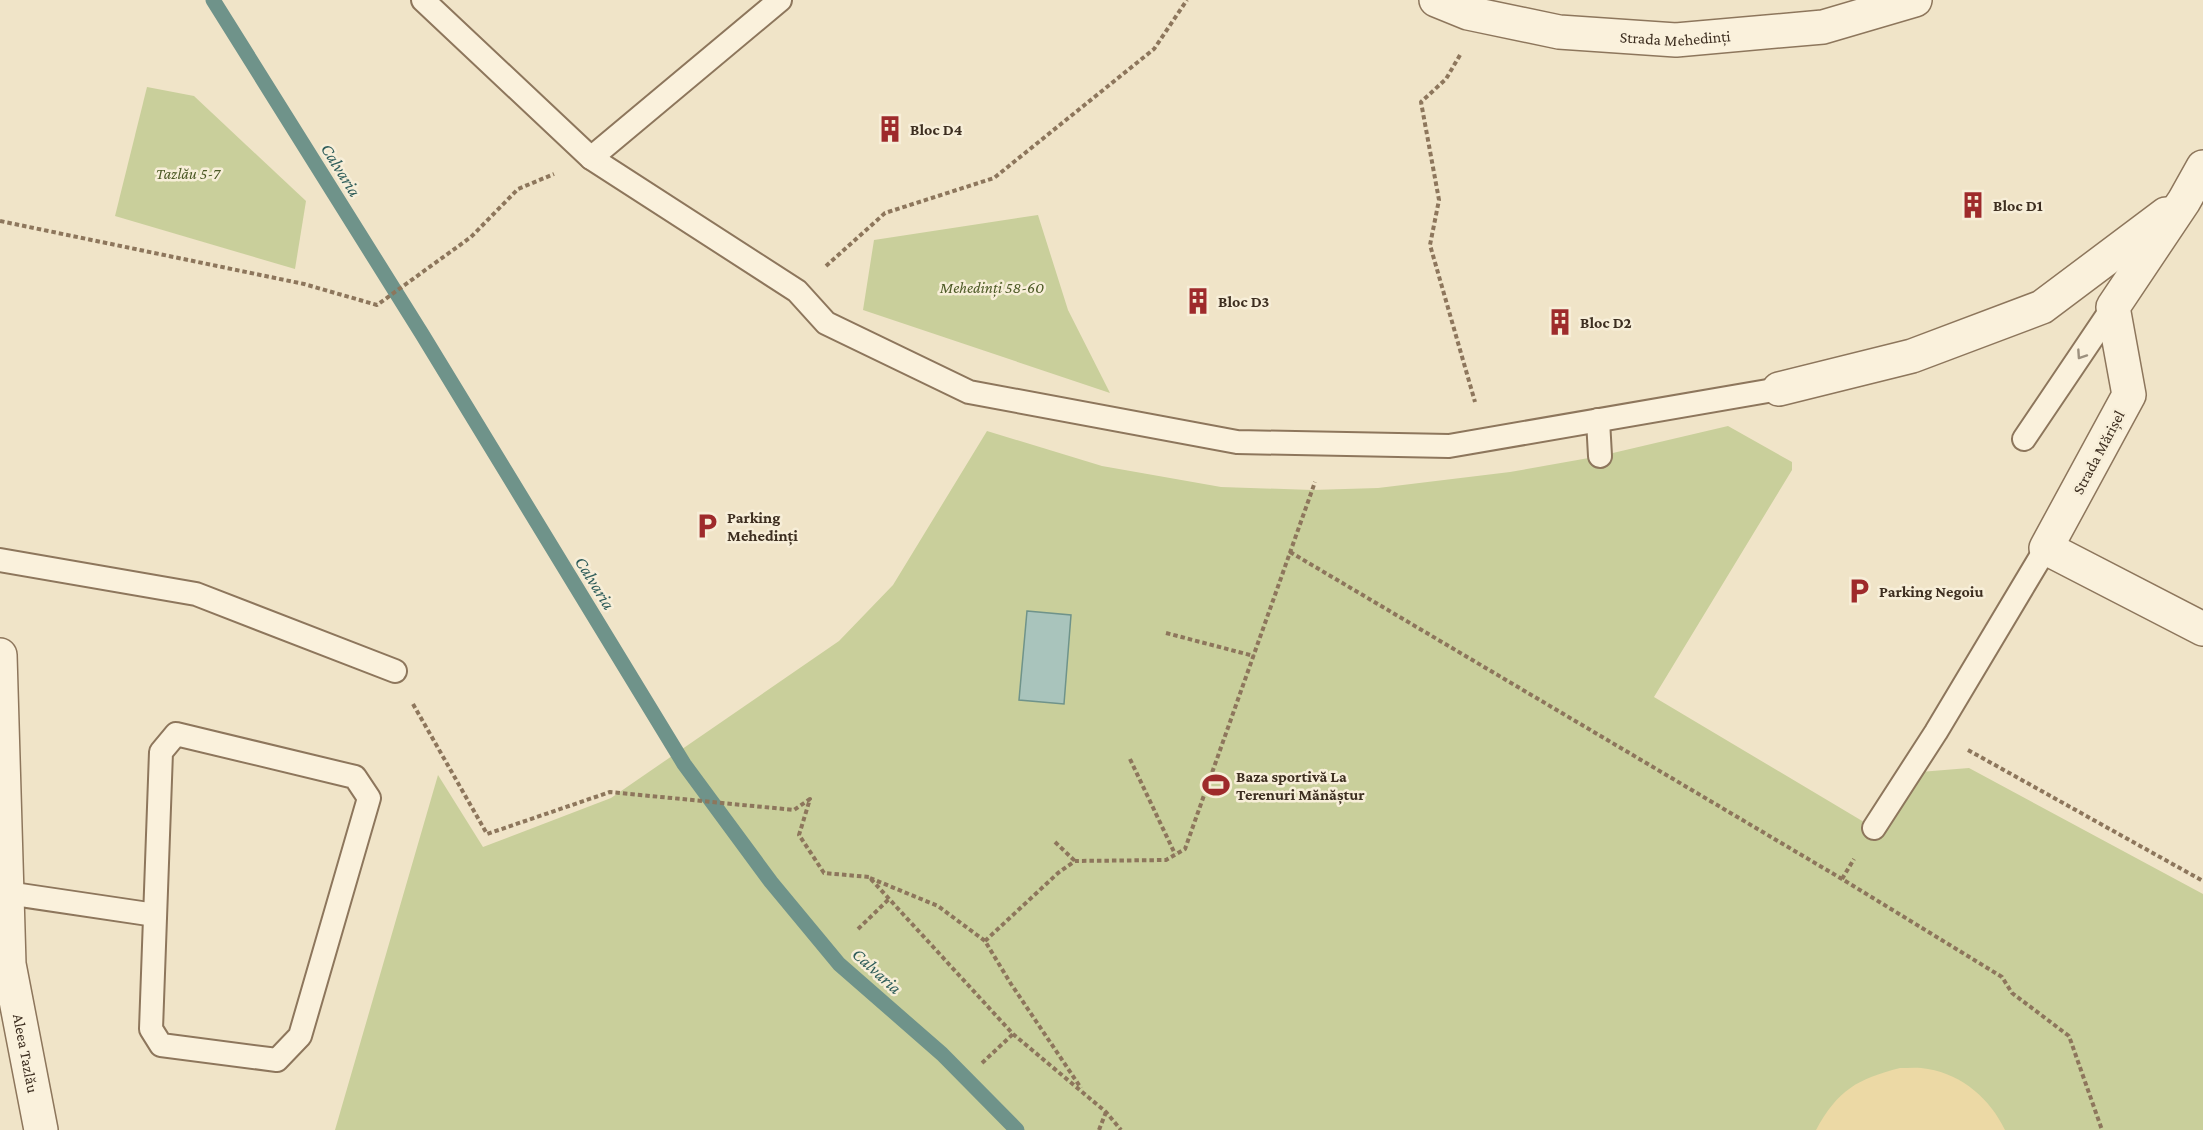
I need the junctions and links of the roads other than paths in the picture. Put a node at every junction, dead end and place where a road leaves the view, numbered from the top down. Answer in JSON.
{"nodes":[{"id":1,"x":423,"y":0,"type":"edge"},
{"id":2,"x":780,"y":0,"type":"edge"},
{"id":3,"x":1436,"y":0,"type":"edge"},
{"id":4,"x":1915,"y":0,"type":"edge"},
{"id":5,"x":1472,"y":7,"type":"edge"},
{"id":6,"x":591,"y":158,"type":"junction"},
{"id":7,"x":2203,"y":167,"type":"edge"},
{"id":8,"x":2184,"y":201,"type":"junction"},
{"id":9,"x":2114,"y":307,"type":"junction"},
{"id":10,"x":1779,"y":389,"type":"joint"},
{"id":11,"x":1598,"y":420,"type":"junction"},
{"id":12,"x":2024,"y":439,"type":"dead end"},
{"id":13,"x":1600,"y":456,"type":"dead end"},
{"id":14,"x":2046,"y":548,"type":"junction"},
{"id":15,"x":0,"y":560,"type":"edge"},
{"id":16,"x":2203,"y":629,"type":"edge"},
{"id":17,"x":0,"y":655,"type":"edge"},
{"id":18,"x":394,"y":671,"type":"road end"},
{"id":19,"x":1874,"y":828,"type":"dead end"},
{"id":20,"x":4,"y":893,"type":"edge"},
{"id":21,"x":155,"y":915,"type":"junction"},
{"id":22,"x":41,"y":1130,"type":"edge"}],
"edges":[{"from":1,"to":6,"type":"lane"},
{"from":2,"to":6,"type":"lane"},
{"from":3,"to":5,"type":"street","name":"Strada Mehedinți"},
{"from":4,"to":5,"type":"street","name":"Strada Mehedinți"},
{"from":6,"to":11,"type":"lane"},
{"from":7,"to":8,"type":"street"},
{"from":8,"to":9,"type":"street"},
{"from":8,"to":10,"type":"street"},
{"from":9,"to":12,"type":"lane","one_way":true},
{"from":9,"to":14,"type":"street","name":"Strada Mărișel"},
{"from":10,"to":11,"type":"lane"},
{"from":11,"to":13,"type":"lane"},
{"from":14,"to":16,"type":"street"},
{"from":14,"to":19,"type":"lane"},
{"from":15,"to":18,"type":"lane"},
{"from":17,"to":20,"type":"street","name":"Aleea Tazlău"},
{"from":20,"to":21,"type":"lane"},
{"from":20,"to":22,"type":"street","name":"Aleea Tazlău"},
{"from":21,"to":21,"type":"lane"}]}
